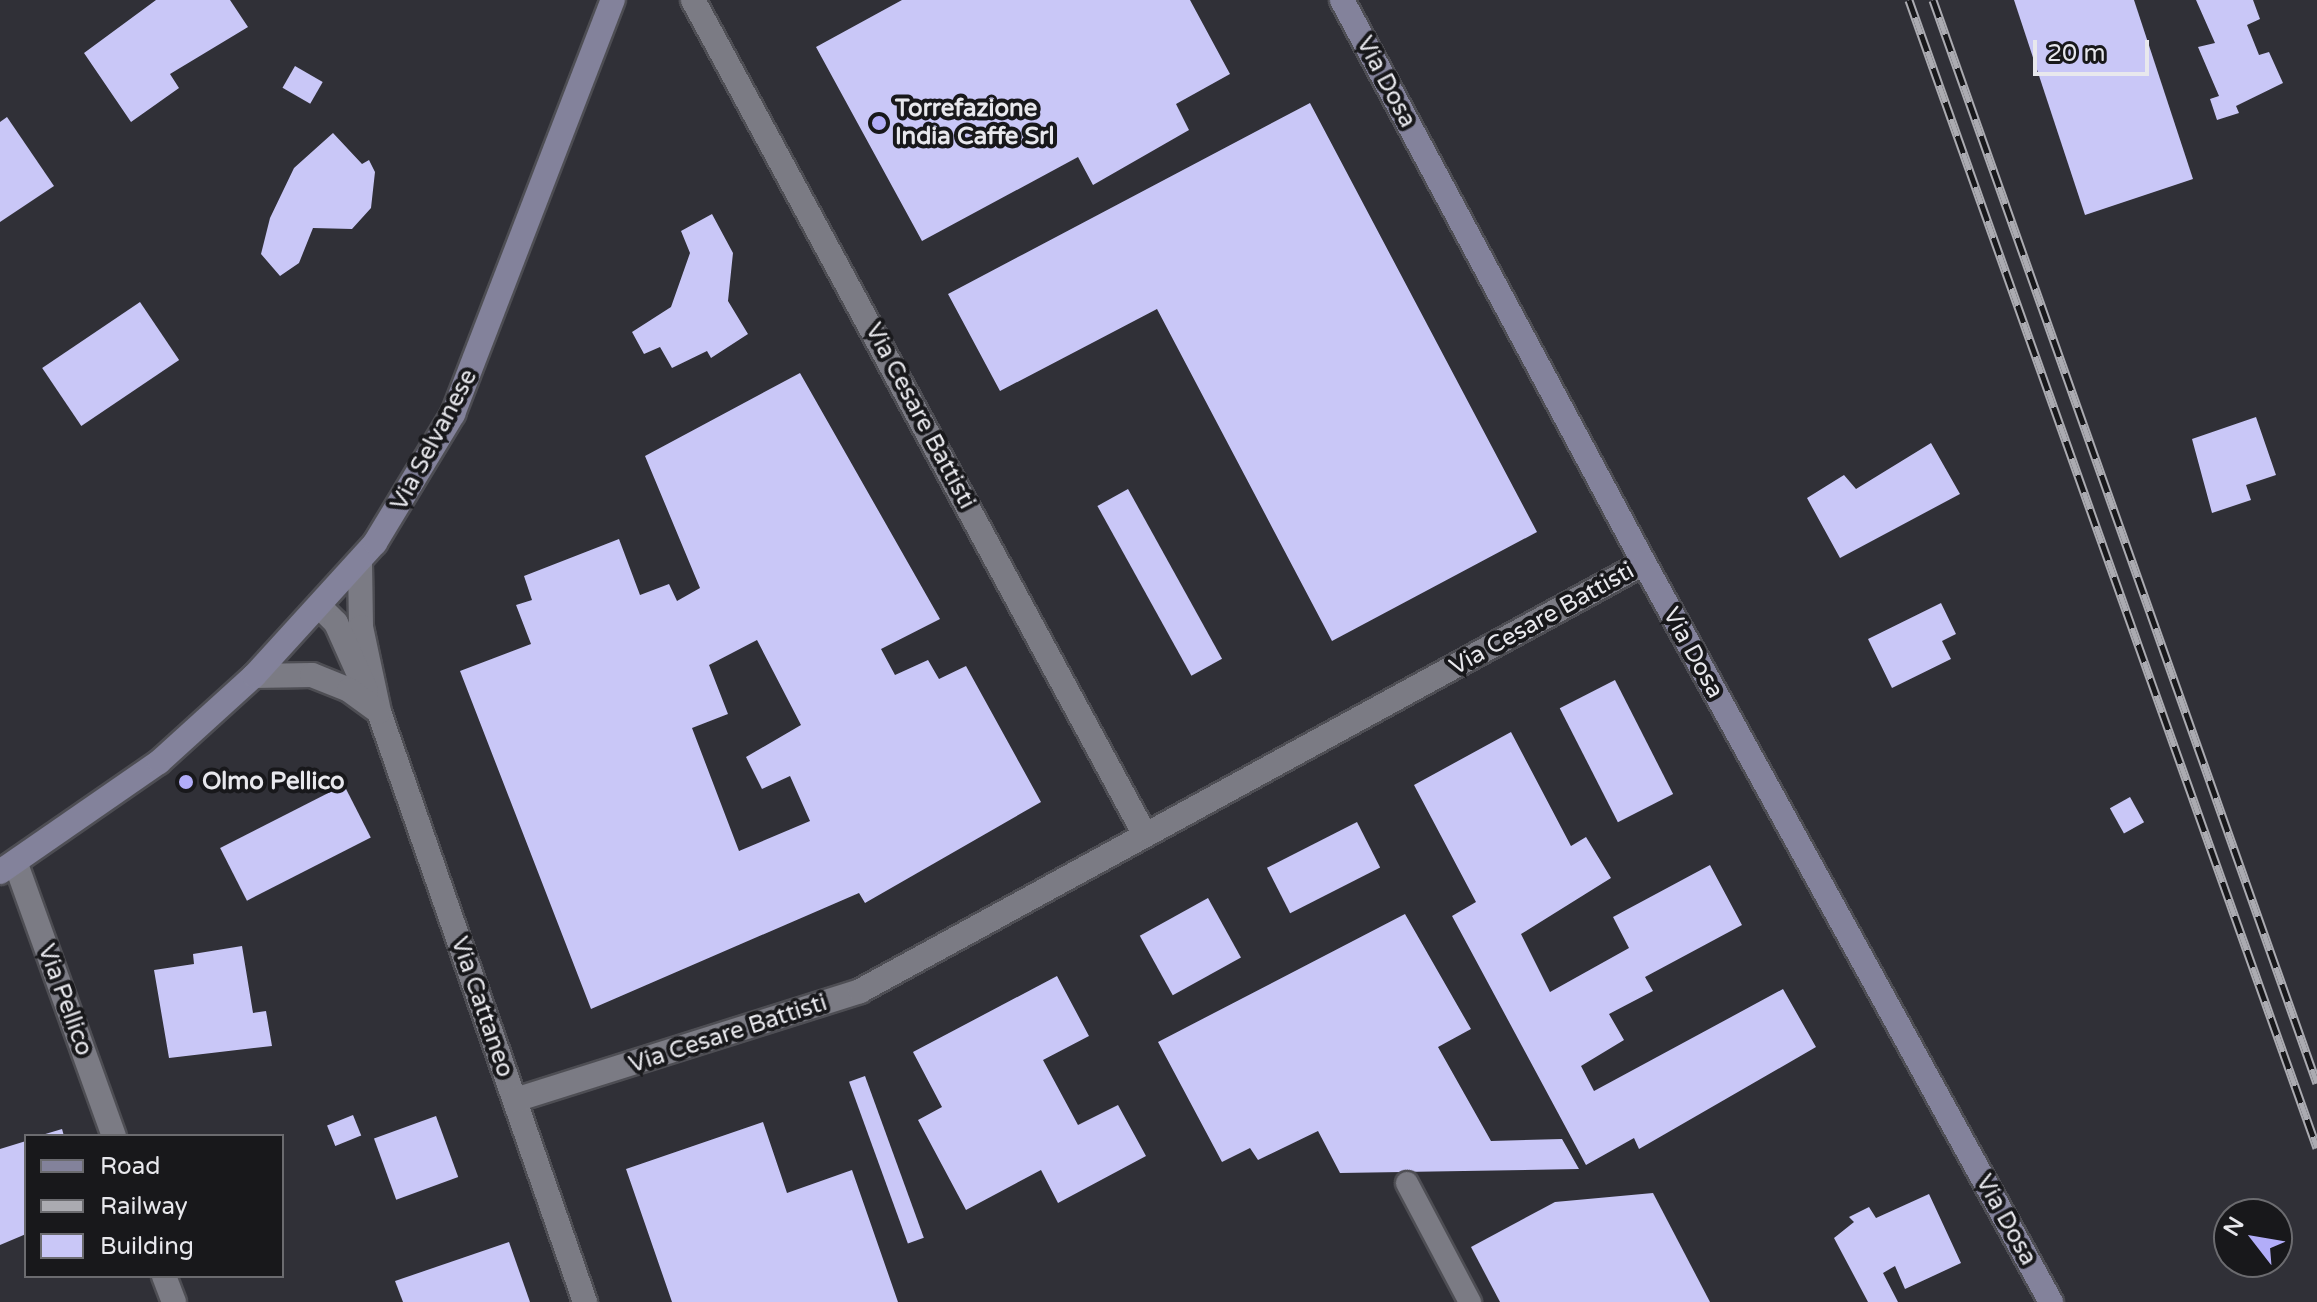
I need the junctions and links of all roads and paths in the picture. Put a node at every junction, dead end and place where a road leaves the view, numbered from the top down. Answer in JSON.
{"nodes":[{"id":1,"x":613,"y":0,"type":"edge"},
{"id":2,"x":693,"y":0,"type":"edge"},
{"id":3,"x":1342,"y":0,"type":"edge"},
{"id":4,"x":360,"y":563,"type":"junction"},
{"id":5,"x":1644,"y":563,"type":"junction"},
{"id":6,"x":321,"y":608,"type":"junction"},
{"id":7,"x":254,"y":676,"type":"junction"},
{"id":8,"x":379,"y":712,"type":"junction"},
{"id":9,"x":1144,"y":833,"type":"junction"},
{"id":10,"x":8,"y":868,"type":"edge"},
{"id":11,"x":515,"y":1100,"type":"junction"},
{"id":12,"x":113,"y":1134,"type":"edge"},
{"id":13,"x":1407,"y":1183,"type":"dead end"},
{"id":14,"x":165,"y":1278,"type":"edge"},
{"id":15,"x":174,"y":1302,"type":"edge"},
{"id":16,"x":585,"y":1302,"type":"edge"},
{"id":17,"x":1470,"y":1302,"type":"edge"},
{"id":18,"x":2051,"y":1302,"type":"edge"}],
"edges":[{"from":1,"to":4,"type":"street","name":"Via Selvanese"},
{"from":2,"to":9,"type":"street","name":"Via Cesare Battisti"},
{"from":3,"to":5,"type":"street","name":"Via Dosa"},
{"from":4,"to":6,"type":"street","name":"Via Selvanese"},
{"from":4,"to":8,"type":"street","name":"Via Cattaneo"},
{"from":5,"to":9,"type":"street","name":"Via Cesare Battisti"},
{"from":5,"to":18,"type":"street","name":"Via Dosa"},
{"from":6,"to":7,"type":"street","name":"Via Selvanese"},
{"from":6,"to":8,"type":"street","name":"Via Cattaneo"},
{"from":7,"to":8,"type":"street"},
{"from":7,"to":10,"type":"street","name":"Via Selvanese"},
{"from":8,"to":11,"type":"street","name":"Via Cattaneo"},
{"from":9,"to":11,"type":"street","name":"Via Cesare Battisti"},
{"from":10,"to":12,"type":"street","name":"Via Pellico"},
{"from":11,"to":16,"type":"street","name":"Via Cattaneo"},
{"from":13,"to":17,"type":"lane"},
{"from":14,"to":15,"type":"street"}]}
